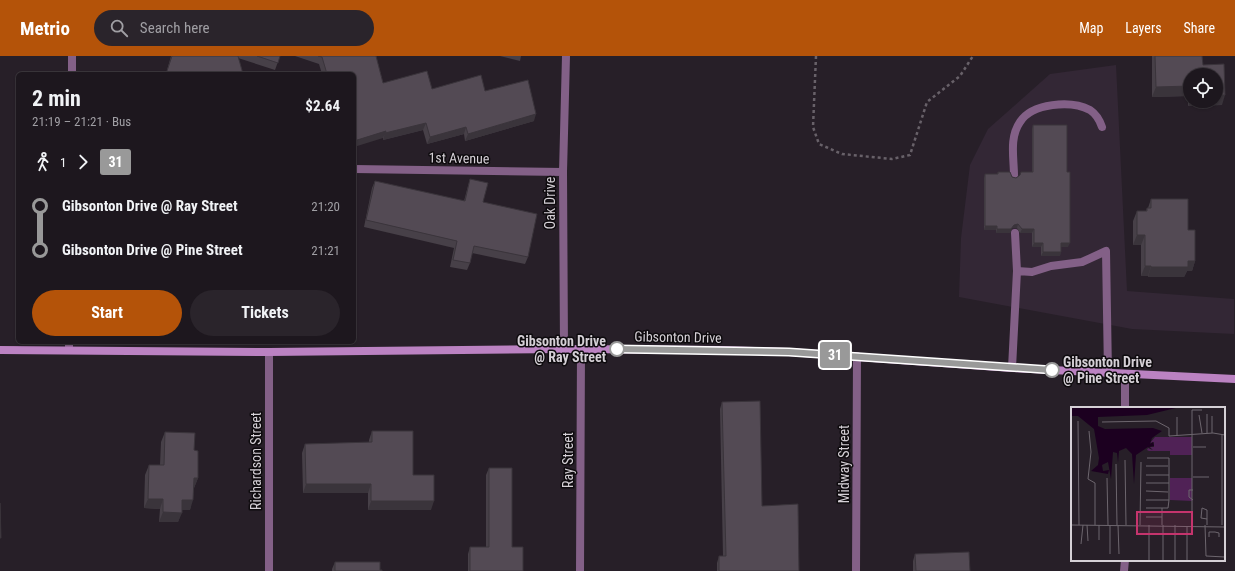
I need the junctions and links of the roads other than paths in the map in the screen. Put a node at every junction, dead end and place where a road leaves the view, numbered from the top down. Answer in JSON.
{"nodes":[{"id":1,"x":72,"y":56,"type":"edge"},
{"id":2,"x":566,"y":56,"type":"edge"},
{"id":3,"x":72,"y":72,"type":"edge"},
{"id":4,"x":1102,"y":127,"type":"dead end"},
{"id":5,"x":356,"y":169,"type":"edge"},
{"id":6,"x":563,"y":172,"type":"junction"},
{"id":7,"x":1014,"y":176,"type":"edge"},
{"id":8,"x":1015,"y":233,"type":"dead end"},
{"id":9,"x":1017,"y":271,"type":"junction"},
{"id":10,"x":69,"y":346,"type":"edge"},
{"id":11,"x":564,"y":349,"type":"junction"},
{"id":12,"x":581,"y":349,"type":"junction"},
{"id":13,"x":0,"y":350,"type":"edge"},
{"id":14,"x":269,"y":352,"type":"junction"},
{"id":15,"x":857,"y":356,"type":"junction"},
{"id":16,"x":1012,"y":368,"type":"junction"},
{"id":17,"x":1108,"y":373,"type":"junction"},
{"id":18,"x":1125,"y":374,"type":"junction"},
{"id":19,"x":1235,"y":379,"type":"edge"},
{"id":20,"x":1125,"y":407,"type":"edge"},
{"id":21,"x":269,"y":571,"type":"edge"},
{"id":22,"x":580,"y":571,"type":"edge"},
{"id":23,"x":856,"y":571,"type":"edge"}],
"edges":[{"from":1,"to":3,"type":"street"},
{"from":2,"to":6,"type":"street","name":"Oak Drive"},
{"from":4,"to":7,"type":"street"},
{"from":5,"to":6,"type":"street","name":"1st Avenue"},
{"from":6,"to":11,"type":"street","name":"Oak Drive"},
{"from":8,"to":9,"type":"street"},
{"from":9,"to":16,"type":"street"},
{"from":9,"to":17,"type":"street"},
{"from":10,"to":13,"type":"main road","name":"Gibsonton Drive"},
{"from":10,"to":14,"type":"main road","name":"Gibsonton Drive"},
{"from":11,"to":12,"type":"main road","name":"Gibsonton Drive"},
{"from":11,"to":14,"type":"main road","name":"Gibsonton Drive"},
{"from":12,"to":15,"type":"main road","name":"Gibsonton Drive"},
{"from":12,"to":22,"type":"street","name":"Ray Street"},
{"from":14,"to":21,"type":"street","name":"Richardson Street"},
{"from":15,"to":16,"type":"main road","name":"Gibsonton Drive"},
{"from":15,"to":23,"type":"street","name":"Midway Street"},
{"from":16,"to":17,"type":"main road","name":"Gibsonton Drive"},
{"from":17,"to":18,"type":"main road","name":"Gibsonton Drive"},
{"from":18,"to":19,"type":"main road","name":"Gibsonton Drive"},
{"from":18,"to":20,"type":"street"}]}
